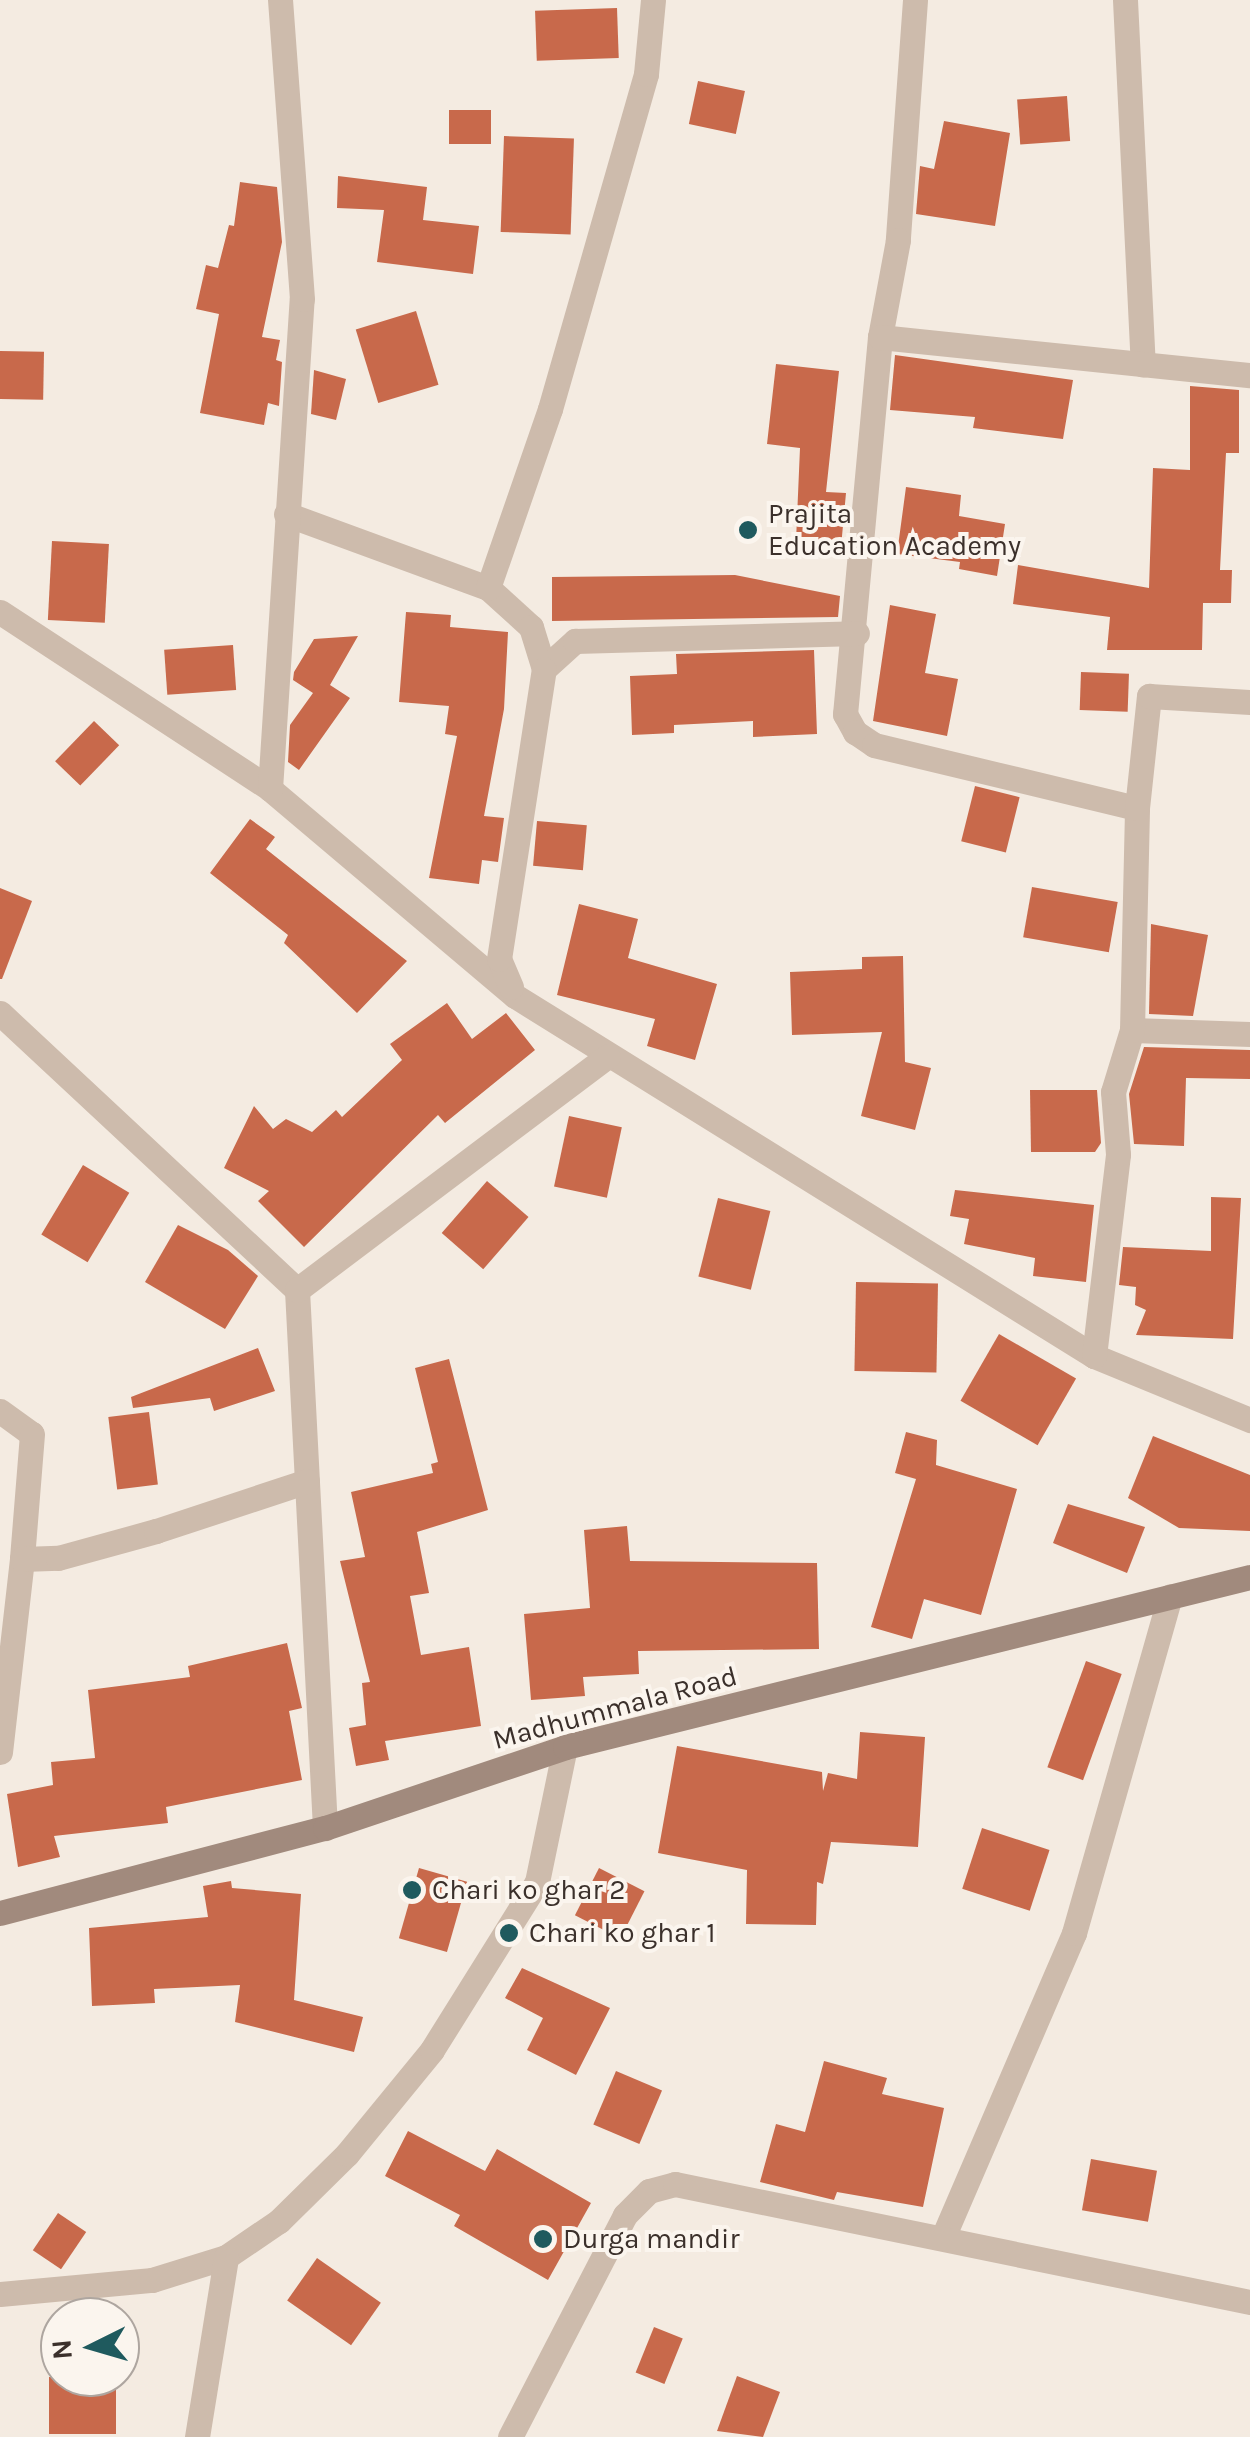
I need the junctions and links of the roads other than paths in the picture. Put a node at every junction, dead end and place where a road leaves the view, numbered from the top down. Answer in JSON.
{"nodes":[{"id":1,"x":280,"y":0,"type":"edge"},
{"id":2,"x":652,"y":0,"type":"edge"},
{"id":3,"x":915,"y":0,"type":"edge"},
{"id":4,"x":1125,"y":0,"type":"edge"},
{"id":5,"x":880,"y":337,"type":"junction"},
{"id":6,"x":1142,"y":365,"type":"junction"},
{"id":7,"x":1250,"y":375,"type":"edge"},
{"id":8,"x":286,"y":514,"type":"junction"},
{"id":9,"x":488,"y":588,"type":"junction"},
{"id":10,"x":0,"y":612,"type":"edge"},
{"id":11,"x":858,"y":633,"type":"junction"},
{"id":12,"x":544,"y":668,"type":"junction"},
{"id":13,"x":1250,"y":702,"type":"edge"},
{"id":14,"x":270,"y":789,"type":"junction"},
{"id":15,"x":1137,"y":808,"type":"junction"},
{"id":16,"x":515,"y":996,"type":"junction"},
{"id":17,"x":0,"y":1014,"type":"edge"},
{"id":18,"x":1132,"y":1030,"type":"junction"},
{"id":19,"x":1250,"y":1034,"type":"edge"},
{"id":20,"x":608,"y":1056,"type":"junction"},
{"id":21,"x":297,"y":1290,"type":"junction"},
{"id":22,"x":1094,"y":1356,"type":"junction"},
{"id":23,"x":0,"y":1411,"type":"edge"},
{"id":24,"x":1250,"y":1420,"type":"edge"},
{"id":25,"x":307,"y":1481,"type":"junction"},
{"id":26,"x":22,"y":1558,"type":"junction"},
{"id":27,"x":1250,"y":1577,"type":"edge"},
{"id":28,"x":1170,"y":1596,"type":"junction"},
{"id":29,"x":565,"y":1747,"type":"junction"},
{"id":30,"x":0,"y":1752,"type":"edge"},
{"id":31,"x":326,"y":1828,"type":"junction"},
{"id":32,"x":0,"y":1913,"type":"edge"},
{"id":33,"x":944,"y":2236,"type":"junction"},
{"id":34,"x":226,"y":2257,"type":"junction"},
{"id":35,"x":0,"y":2294,"type":"edge"},
{"id":36,"x":1250,"y":2302,"type":"edge"},
{"id":37,"x":197,"y":2437,"type":"edge"},
{"id":38,"x":510,"y":2437,"type":"edge"}],
"edges":[{"from":1,"to":8,"type":"street"},
{"from":2,"to":9,"type":"street"},
{"from":3,"to":5,"type":"street"},
{"from":4,"to":6,"type":"street"},
{"from":5,"to":6,"type":"street"},
{"from":5,"to":11,"type":"street"},
{"from":6,"to":7,"type":"street"},
{"from":8,"to":9,"type":"street"},
{"from":8,"to":14,"type":"street"},
{"from":9,"to":12,"type":"street"},
{"from":10,"to":14,"type":"street"},
{"from":11,"to":12,"type":"street"},
{"from":11,"to":15,"type":"street"},
{"from":12,"to":16,"type":"street"},
{"from":13,"to":15,"type":"street"},
{"from":14,"to":16,"type":"street"},
{"from":15,"to":18,"type":"street"},
{"from":16,"to":20,"type":"street"},
{"from":17,"to":21,"type":"street"},
{"from":18,"to":19,"type":"street"},
{"from":18,"to":22,"type":"street"},
{"from":20,"to":21,"type":"street"},
{"from":20,"to":22,"type":"street"},
{"from":21,"to":25,"type":"street"},
{"from":22,"to":24,"type":"street"},
{"from":23,"to":26,"type":"street"},
{"from":25,"to":26,"type":"street"},
{"from":25,"to":31,"type":"street"},
{"from":26,"to":30,"type":"street"},
{"from":27,"to":28,"type":"street","name":"Madhummala Road"},
{"from":28,"to":29,"type":"street","name":"Madhummala Road"},
{"from":28,"to":33,"type":"street"},
{"from":29,"to":31,"type":"street","name":"Madhummala Road"},
{"from":29,"to":34,"type":"street"},
{"from":31,"to":32,"type":"street","name":"Madhummala Road"},
{"from":33,"to":36,"type":"street"},
{"from":33,"to":38,"type":"street"},
{"from":34,"to":35,"type":"street"},
{"from":34,"to":37,"type":"street"}]}
